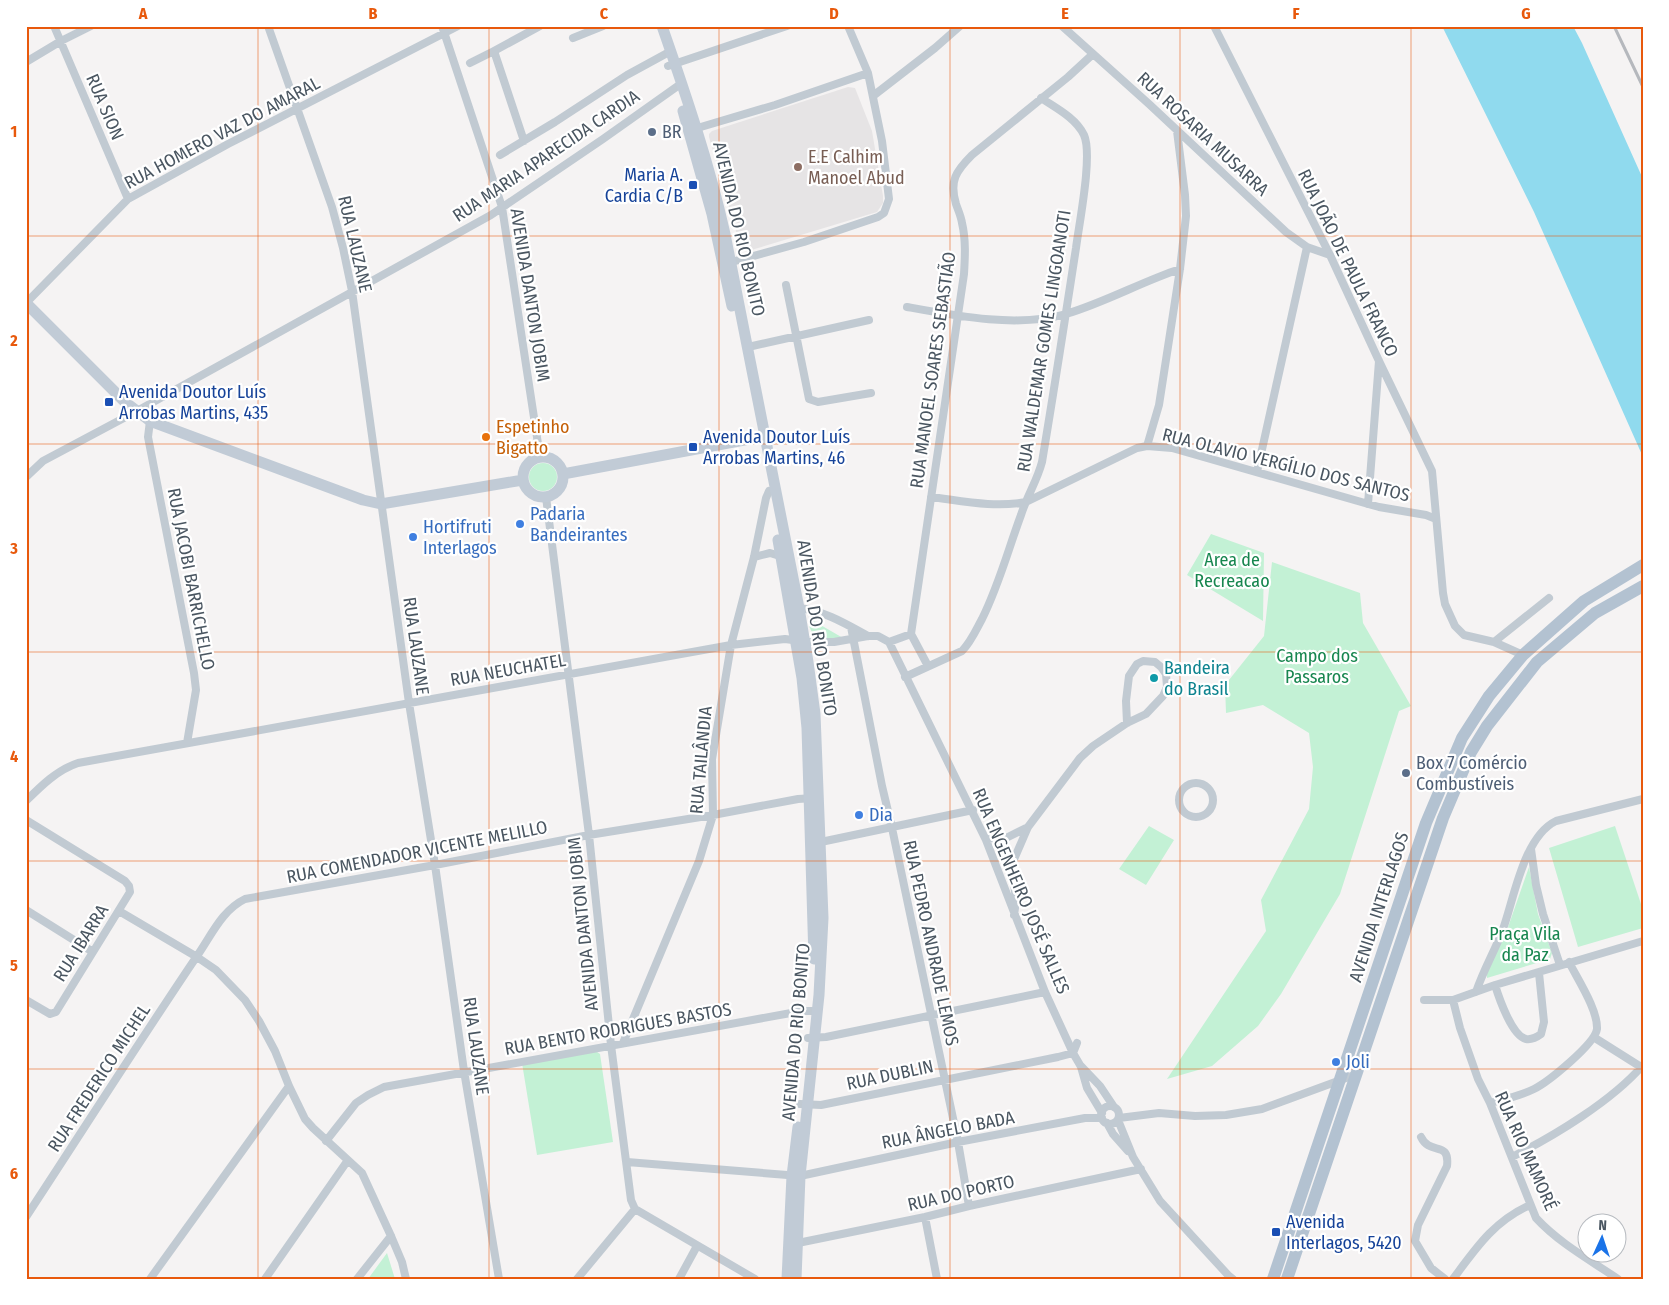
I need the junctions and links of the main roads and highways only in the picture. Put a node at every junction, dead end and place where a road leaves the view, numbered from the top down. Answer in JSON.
{"nodes":[{"id":1,"x":655,"y":26,"type":"edge"},
{"id":2,"x":662,"y":26,"type":"edge"},
{"id":3,"x":668,"y":52,"type":"junction"},
{"id":4,"x":727,"y":263,"type":"junction"},
{"id":5,"x":26,"y":303,"type":"edge"},
{"id":6,"x":762,"y":437,"type":"junction"},
{"id":7,"x":563,"y":474,"type":"junction"},
{"id":8,"x":523,"y":480,"type":"junction"},
{"id":9,"x":1643,"y":565,"type":"edge"},
{"id":10,"x":1643,"y":586,"type":"edge"},
{"id":11,"x":800,"y":641,"type":"junction"},
{"id":12,"x":793,"y":1244,"type":"junction"},
{"id":13,"x":787,"y":1279,"type":"edge"},
{"id":14,"x":796,"y":1279,"type":"edge"},
{"id":15,"x":1273,"y":1279,"type":"edge"},
{"id":16,"x":1287,"y":1279,"type":"edge"}],
"edges":[{"from":1,"to":3,"type":"main road","name":"AVENIDA DO RIO BONITO"},
{"from":2,"to":3,"type":"main road","name":"AVENIDA DO RIO BONITO"},
{"from":3,"to":4,"type":"main road","name":"AVENIDA DO RIO BONITO"},
{"from":4,"to":6,"type":"main road","name":"AVENIDA DO RIO BONITO"},
{"from":4,"to":6,"type":"main road","name":"AVENIDA DO RIO BONITO"},
{"from":5,"to":8,"type":"main road"},
{"from":6,"to":7,"type":"main road"},
{"from":6,"to":11,"type":"main road","name":"AVENIDA DO RIO BONITO"},
{"from":6,"to":11,"type":"main road","name":"AVENIDA DO RIO BONITO"},
{"from":7,"to":8,"type":"main road"},
{"from":7,"to":8,"type":"main road"},
{"from":9,"to":15,"type":"main road","name":"AVENIDA INTERLAGOS"},
{"from":10,"to":16,"type":"main road","name":"AVENIDA INTERLAGOS"},
{"from":11,"to":12,"type":"main road","name":"AVENIDA DO RIO BONITO"},
{"from":12,"to":13,"type":"main road","name":"AVENIDA DO RIO BONITO"},
{"from":12,"to":14,"type":"main road","name":"AVENIDA DO RIO BONITO"}]}
